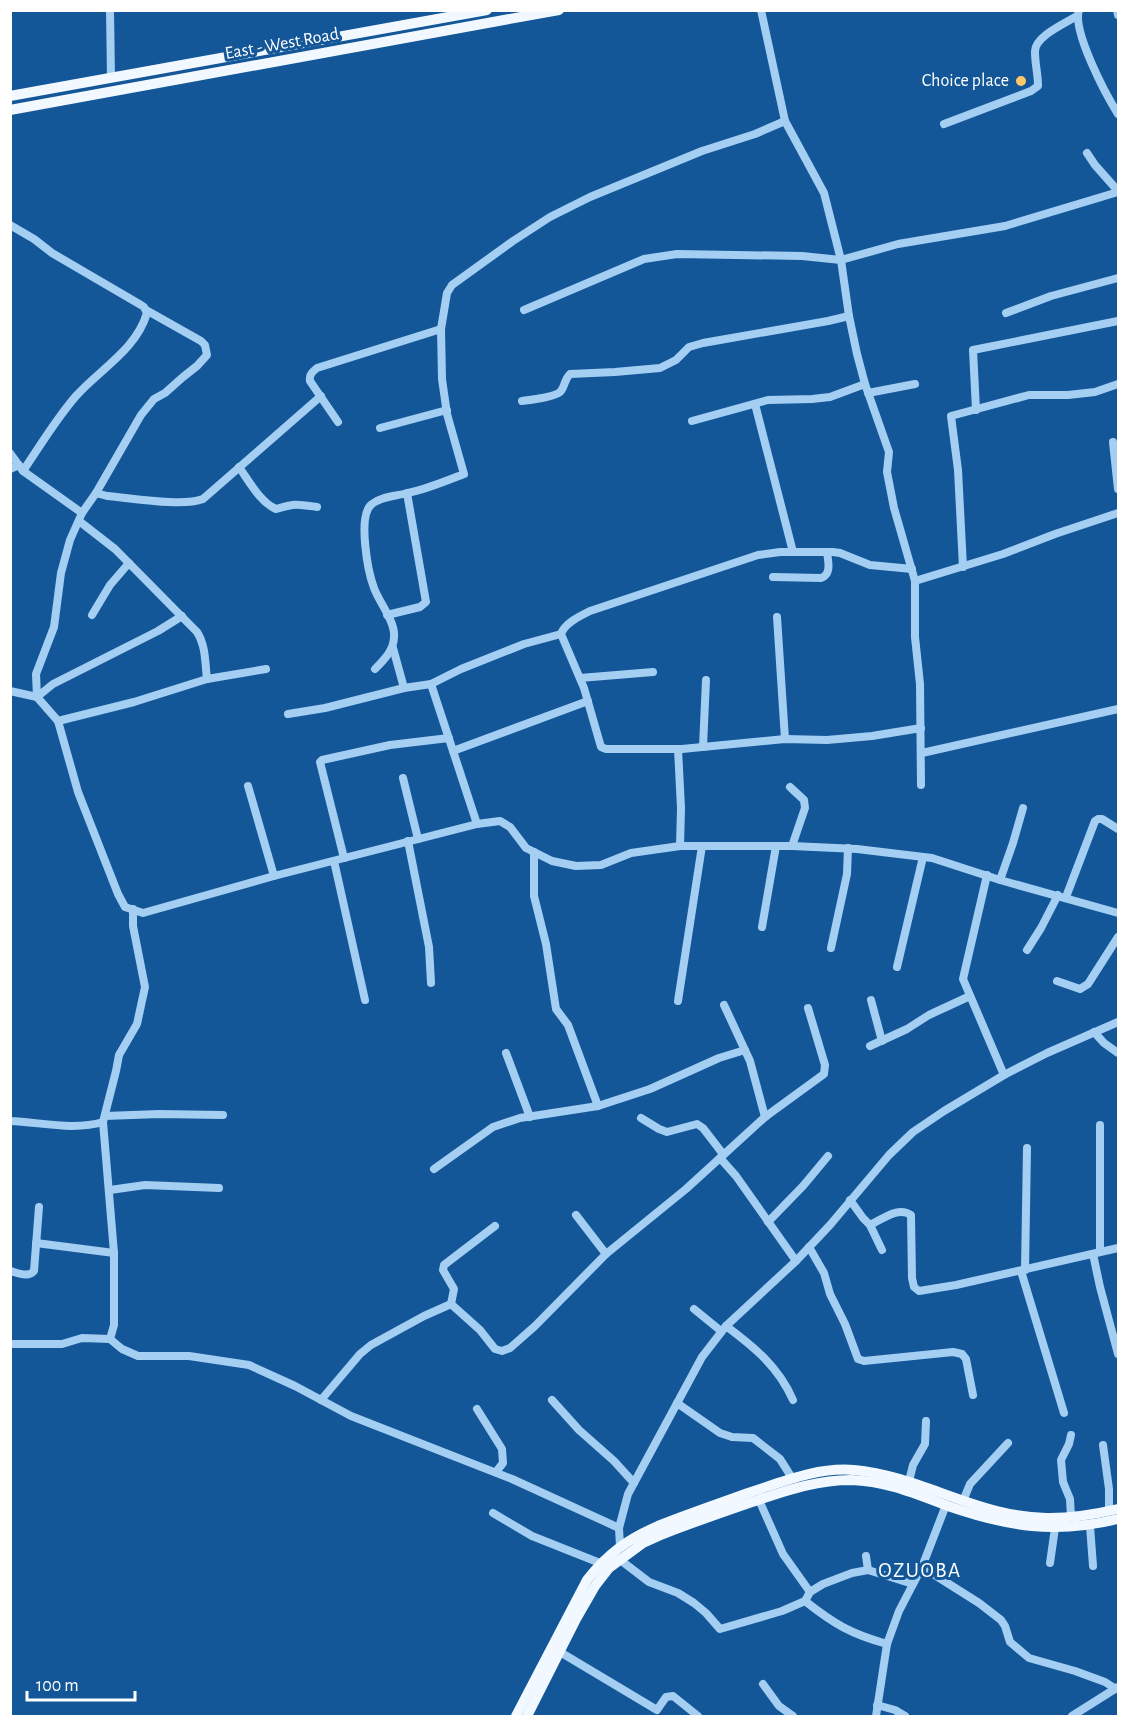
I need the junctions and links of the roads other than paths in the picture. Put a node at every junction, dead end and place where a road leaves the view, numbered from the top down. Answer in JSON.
{"nodes":[{"id":1,"x":110,"y":10,"type":"edge"},
{"id":2,"x":487,"y":10,"type":"edge"},
{"id":3,"x":559,"y":10,"type":"edge"},
{"id":4,"x":761,"y":10,"type":"edge"},
{"id":5,"x":1117,"y":10,"type":"edge"},
{"id":6,"x":1078,"y":13,"type":"edge"},
{"id":7,"x":1119,"y":15,"type":"edge"},
{"id":8,"x":111,"y":78,"type":"junction"},
{"id":9,"x":10,"y":96,"type":"edge"},
{"id":10,"x":10,"y":110,"type":"edge"},
{"id":11,"x":1119,"y":114,"type":"edge"},
{"id":12,"x":785,"y":121,"type":"junction"},
{"id":13,"x":944,"y":124,"type":"dead end"},
{"id":14,"x":1088,"y":153,"type":"dead end"},
{"id":15,"x":1119,"y":191,"type":"edge"},
{"id":16,"x":10,"y":225,"type":"edge"},
{"id":17,"x":841,"y":260,"type":"junction"},
{"id":18,"x":1119,"y":278,"type":"edge"},
{"id":19,"x":524,"y":309,"type":"dead end"},
{"id":20,"x":146,"y":310,"type":"junction"},
{"id":21,"x":1006,"y":313,"type":"dead end"},
{"id":22,"x":849,"y":316,"type":"junction"},
{"id":23,"x":1119,"y":321,"type":"edge"},
{"id":24,"x":441,"y":328,"type":"junction"},
{"id":25,"x":865,"y":384,"type":"junction"},
{"id":26,"x":915,"y":384,"type":"dead end"},
{"id":27,"x":1119,"y":384,"type":"edge"},
{"id":28,"x":868,"y":393,"type":"junction"},
{"id":29,"x":321,"y":396,"type":"junction"},
{"id":30,"x":522,"y":401,"type":"dead end"},
{"id":31,"x":755,"y":404,"type":"junction"},
{"id":32,"x":447,"y":410,"type":"junction"},
{"id":33,"x":976,"y":410,"type":"junction"},
{"id":34,"x":692,"y":421,"type":"dead end"},
{"id":35,"x":338,"y":422,"type":"dead end"},
{"id":36,"x":380,"y":428,"type":"dead end"},
{"id":37,"x":1113,"y":442,"type":"dead end"},
{"id":38,"x":10,"y":453,"type":"edge"},
{"id":39,"x":239,"y":467,"type":"junction"},
{"id":40,"x":21,"y":468,"type":"junction"},
{"id":41,"x":10,"y":469,"type":"edge"},
{"id":42,"x":1119,"y":489,"type":"edge"},
{"id":43,"x":96,"y":493,"type":"junction"},
{"id":44,"x":407,"y":494,"type":"junction"},
{"id":45,"x":317,"y":507,"type":"dead end"},
{"id":46,"x":1119,"y":513,"type":"edge"},
{"id":47,"x":81,"y":517,"type":"junction"},
{"id":48,"x":793,"y":552,"type":"junction"},
{"id":49,"x":827,"y":552,"type":"junction"},
{"id":50,"x":129,"y":563,"type":"junction"},
{"id":51,"x":963,"y":567,"type":"junction"},
{"id":52,"x":912,"y":569,"type":"junction"},
{"id":53,"x":773,"y":577,"type":"dead end"},
{"id":54,"x":915,"y":581,"type":"junction"},
{"id":55,"x":92,"y":615,"type":"dead end"},
{"id":56,"x":387,"y":615,"type":"junction"},
{"id":57,"x":182,"y":616,"type":"junction"},
{"id":58,"x":777,"y":617,"type":"dead end"},
{"id":59,"x":561,"y":634,"type":"junction"},
{"id":60,"x":393,"y":648,"type":"junction"},
{"id":61,"x":266,"y":669,"type":"dead end"},
{"id":62,"x":375,"y":669,"type":"dead end"},
{"id":63,"x":653,"y":672,"type":"dead end"},
{"id":64,"x":580,"y":678,"type":"junction"},
{"id":65,"x":207,"y":680,"type":"junction"},
{"id":66,"x":706,"y":680,"type":"dead end"},
{"id":67,"x":431,"y":684,"type":"junction"},
{"id":68,"x":404,"y":688,"type":"junction"},
{"id":69,"x":10,"y":691,"type":"edge"},
{"id":70,"x":37,"y":697,"type":"junction"},
{"id":71,"x":588,"y":701,"type":"junction"},
{"id":72,"x":1119,"y":709,"type":"edge"},
{"id":73,"x":288,"y":714,"type":"dead end"},
{"id":74,"x":58,"y":721,"type":"junction"},
{"id":75,"x":921,"y":728,"type":"junction"},
{"id":76,"x":449,"y":738,"type":"junction"},
{"id":77,"x":785,"y":739,"type":"junction"},
{"id":78,"x":703,"y":747,"type":"junction"},
{"id":79,"x":678,"y":749,"type":"junction"},
{"id":80,"x":453,"y":751,"type":"junction"},
{"id":81,"x":922,"y":753,"type":"junction"},
{"id":82,"x":403,"y":778,"type":"dead end"},
{"id":83,"x":921,"y":785,"type":"dead end"},
{"id":84,"x":248,"y":786,"type":"dead end"},
{"id":85,"x":790,"y":787,"type":"dead end"},
{"id":86,"x":1023,"y":808,"type":"dead end"},
{"id":87,"x":477,"y":824,"type":"junction"},
{"id":88,"x":1119,"y":829,"type":"edge"},
{"id":89,"x":418,"y":839,"type":"junction"},
{"id":90,"x":408,"y":841,"type":"junction"},
{"id":91,"x":680,"y":846,"type":"junction"},
{"id":92,"x":702,"y":846,"type":"junction"},
{"id":93,"x":776,"y":846,"type":"junction"},
{"id":94,"x":792,"y":846,"type":"junction"},
{"id":95,"x":848,"y":848,"type":"junction"},
{"id":96,"x":534,"y":852,"type":"junction"},
{"id":97,"x":923,"y":857,"type":"junction"},
{"id":98,"x":344,"y":858,"type":"junction"},
{"id":99,"x":334,"y":861,"type":"junction"},
{"id":100,"x":987,"y":875,"type":"junction"},
{"id":101,"x":274,"y":876,"type":"junction"},
{"id":102,"x":1000,"y":880,"type":"junction"},
{"id":103,"x":1062,"y":896,"type":"junction"},
{"id":104,"x":133,"y":909,"type":"junction"},
{"id":105,"x":1119,"y":913,"type":"edge"},
{"id":106,"x":762,"y":927,"type":"dead end"},
{"id":107,"x":1119,"y":937,"type":"edge"},
{"id":108,"x":831,"y":948,"type":"dead end"},
{"id":109,"x":1027,"y":950,"type":"dead end"},
{"id":110,"x":897,"y":967,"type":"dead end"},
{"id":111,"x":1057,"y":981,"type":"dead end"},
{"id":112,"x":431,"y":982,"type":"dead end"},
{"id":113,"x":970,"y":996,"type":"junction"},
{"id":114,"x":365,"y":1000,"type":"dead end"},
{"id":115,"x":871,"y":1000,"type":"dead end"},
{"id":116,"x":678,"y":1001,"type":"dead end"},
{"id":117,"x":724,"y":1005,"type":"dead end"},
{"id":118,"x":808,"y":1008,"type":"dead end"},
{"id":119,"x":1119,"y":1022,"type":"edge"},
{"id":120,"x":1094,"y":1032,"type":"junction"},
{"id":121,"x":882,"y":1041,"type":"junction"},
{"id":122,"x":870,"y":1046,"type":"dead end"},
{"id":123,"x":744,"y":1050,"type":"junction"},
{"id":124,"x":506,"y":1053,"type":"dead end"},
{"id":125,"x":1119,"y":1053,"type":"edge"},
{"id":126,"x":1004,"y":1075,"type":"junction"},
{"id":127,"x":598,"y":1106,"type":"junction"},
{"id":128,"x":223,"y":1115,"type":"dead end"},
{"id":129,"x":530,"y":1117,"type":"junction"},
{"id":130,"x":765,"y":1117,"type":"junction"},
{"id":131,"x":641,"y":1118,"type":"dead end"},
{"id":132,"x":104,"y":1119,"type":"junction"},
{"id":133,"x":10,"y":1121,"type":"edge"},
{"id":134,"x":1100,"y":1125,"type":"dead end"},
{"id":135,"x":1027,"y":1148,"type":"dead end"},
{"id":136,"x":722,"y":1156,"type":"junction"},
{"id":137,"x":828,"y":1156,"type":"dead end"},
{"id":138,"x":434,"y":1169,"type":"dead end"},
{"id":139,"x":219,"y":1188,"type":"dead end"},
{"id":140,"x":110,"y":1190,"type":"junction"},
{"id":141,"x":850,"y":1200,"type":"junction"},
{"id":142,"x":39,"y":1207,"type":"dead end"},
{"id":143,"x":576,"y":1215,"type":"dead end"},
{"id":144,"x":768,"y":1222,"type":"junction"},
{"id":145,"x":870,"y":1225,"type":"junction"},
{"id":146,"x":495,"y":1226,"type":"dead end"},
{"id":147,"x":36,"y":1243,"type":"junction"},
{"id":148,"x":809,"y":1247,"type":"junction"},
{"id":149,"x":1119,"y":1248,"type":"edge"},
{"id":150,"x":882,"y":1250,"type":"dead end"},
{"id":151,"x":114,"y":1252,"type":"junction"},
{"id":152,"x":1097,"y":1252,"type":"junction"},
{"id":153,"x":606,"y":1254,"type":"junction"},
{"id":154,"x":796,"y":1261,"type":"junction"},
{"id":155,"x":10,"y":1271,"type":"edge"},
{"id":156,"x":1023,"y":1271,"type":"junction"},
{"id":157,"x":452,"y":1304,"type":"junction"},
{"id":158,"x":694,"y":1309,"type":"dead end"},
{"id":159,"x":724,"y":1329,"type":"junction"},
{"id":160,"x":110,"y":1339,"type":"junction"},
{"id":161,"x":10,"y":1344,"type":"edge"},
{"id":162,"x":1119,"y":1354,"type":"edge"},
{"id":163,"x":973,"y":1395,"type":"dead end"},
{"id":164,"x":321,"y":1400,"type":"junction"},
{"id":165,"x":552,"y":1400,"type":"dead end"},
{"id":166,"x":793,"y":1400,"type":"dead end"},
{"id":167,"x":677,"y":1403,"type":"junction"},
{"id":168,"x":477,"y":1409,"type":"dead end"},
{"id":169,"x":1064,"y":1413,"type":"dead end"},
{"id":170,"x":926,"y":1421,"type":"dead end"},
{"id":171,"x":1071,"y":1435,"type":"dead end"},
{"id":172,"x":1008,"y":1443,"type":"dead end"},
{"id":173,"x":1103,"y":1445,"type":"dead end"},
{"id":174,"x":496,"y":1472,"type":"junction"},
{"id":175,"x":792,"y":1478,"type":"junction"},
{"id":176,"x":909,"y":1481,"type":"junction"},
{"id":177,"x":634,"y":1483,"type":"junction"},
{"id":178,"x":759,"y":1500,"type":"junction"},
{"id":179,"x":963,"y":1501,"type":"junction"},
{"id":180,"x":946,"y":1505,"type":"junction"},
{"id":181,"x":1114,"y":1510,"type":"edge"},
{"id":182,"x":493,"y":1513,"type":"dead end"},
{"id":183,"x":1071,"y":1518,"type":"junction"},
{"id":184,"x":1119,"y":1519,"type":"edge"},
{"id":185,"x":1090,"y":1526,"type":"junction"},
{"id":186,"x":619,"y":1528,"type":"junction"},
{"id":187,"x":1055,"y":1528,"type":"junction"},
{"id":188,"x":620,"y":1546,"type":"junction"},
{"id":189,"x":866,"y":1556,"type":"dead end"},
{"id":190,"x":619,"y":1559,"type":"junction"},
{"id":191,"x":600,"y":1563,"type":"junction"},
{"id":192,"x":1050,"y":1563,"type":"dead end"},
{"id":193,"x":1093,"y":1566,"type":"dead end"},
{"id":194,"x":922,"y":1567,"type":"junction"},
{"id":195,"x":868,"y":1570,"type":"junction"},
{"id":196,"x":913,"y":1584,"type":"junction"},
{"id":197,"x":810,"y":1592,"type":"junction"},
{"id":198,"x":805,"y":1601,"type":"junction"},
{"id":199,"x":887,"y":1644,"type":"junction"},
{"id":200,"x":560,"y":1652,"type":"junction"},
{"id":201,"x":763,"y":1684,"type":"dead end"},
{"id":202,"x":1117,"y":1688,"type":"edge"},
{"id":203,"x":878,"y":1705,"type":"junction"},
{"id":204,"x":654,"y":1713,"type":"edge"},
{"id":205,"x":516,"y":1716,"type":"edge"},
{"id":206,"x":527,"y":1716,"type":"edge"},
{"id":207,"x":698,"y":1716,"type":"edge"},
{"id":208,"x":793,"y":1716,"type":"edge"},
{"id":209,"x":876,"y":1716,"type":"edge"},
{"id":210,"x":905,"y":1716,"type":"edge"},
{"id":211,"x":1072,"y":1716,"type":"edge"}],
"edges":[{"from":1,"to":8,"type":"street"},
{"from":2,"to":8,"type":"main road","name":"East - West Road"},
{"from":3,"to":10,"type":"main road","name":"East - West Road"},
{"from":4,"to":12,"type":"street"},
{"from":5,"to":7,"type":"street"},
{"from":6,"to":11,"type":"street"},
{"from":6,"to":13,"type":"street"},
{"from":8,"to":9,"type":"main road","name":"East - West Road"},
{"from":12,"to":17,"type":"street"},
{"from":12,"to":24,"type":"street"},
{"from":14,"to":15,"type":"street"},
{"from":15,"to":17,"type":"street"},
{"from":16,"to":20,"type":"street"},
{"from":17,"to":19,"type":"street"},
{"from":17,"to":22,"type":"street"},
{"from":18,"to":21,"type":"street"},
{"from":20,"to":40,"type":"street"},
{"from":20,"to":43,"type":"street"},
{"from":22,"to":25,"type":"street"},
{"from":22,"to":30,"type":"street"},
{"from":23,"to":33,"type":"street"},
{"from":24,"to":29,"type":"street"},
{"from":24,"to":32,"type":"street"},
{"from":25,"to":28,"type":"street"},
{"from":25,"to":31,"type":"street"},
{"from":26,"to":28,"type":"street"},
{"from":27,"to":33,"type":"street"},
{"from":28,"to":52,"type":"street"},
{"from":29,"to":35,"type":"street"},
{"from":29,"to":39,"type":"street"},
{"from":31,"to":34,"type":"street"},
{"from":31,"to":48,"type":"street"},
{"from":32,"to":36,"type":"street"},
{"from":32,"to":44,"type":"street"},
{"from":33,"to":51,"type":"street"},
{"from":37,"to":42,"type":"street"},
{"from":38,"to":40,"type":"street"},
{"from":39,"to":43,"type":"street"},
{"from":39,"to":45,"type":"street"},
{"from":40,"to":41,"type":"street"},
{"from":40,"to":47,"type":"street"},
{"from":43,"to":47,"type":"street"},
{"from":44,"to":56,"type":"street"},
{"from":44,"to":56,"type":"street"},
{"from":46,"to":51,"type":"street"},
{"from":47,"to":50,"type":"street"},
{"from":47,"to":70,"type":"street"},
{"from":48,"to":49,"type":"street"},
{"from":48,"to":59,"type":"street"},
{"from":49,"to":52,"type":"street"},
{"from":49,"to":53,"type":"street"},
{"from":50,"to":55,"type":"street"},
{"from":50,"to":57,"type":"street"},
{"from":51,"to":54,"type":"street"},
{"from":52,"to":54,"type":"street"},
{"from":54,"to":75,"type":"street"},
{"from":56,"to":60,"type":"street"},
{"from":57,"to":65,"type":"street"},
{"from":57,"to":70,"type":"street"},
{"from":58,"to":77,"type":"street"},
{"from":59,"to":64,"type":"street"},
{"from":59,"to":67,"type":"street"},
{"from":60,"to":62,"type":"street"},
{"from":60,"to":68,"type":"street"},
{"from":61,"to":65,"type":"street"},
{"from":63,"to":64,"type":"street"},
{"from":64,"to":71,"type":"street"},
{"from":65,"to":74,"type":"street"},
{"from":66,"to":78,"type":"street"},
{"from":67,"to":68,"type":"street"},
{"from":67,"to":76,"type":"street"},
{"from":68,"to":73,"type":"street"},
{"from":69,"to":70,"type":"street"},
{"from":70,"to":74,"type":"street"},
{"from":71,"to":79,"type":"street"},
{"from":71,"to":80,"type":"street"},
{"from":72,"to":81,"type":"street"},
{"from":74,"to":104,"type":"street"},
{"from":75,"to":77,"type":"street"},
{"from":75,"to":81,"type":"street"},
{"from":76,"to":80,"type":"street"},
{"from":76,"to":98,"type":"street"},
{"from":77,"to":78,"type":"street"},
{"from":78,"to":79,"type":"street"},
{"from":79,"to":91,"type":"street"},
{"from":80,"to":87,"type":"street"},
{"from":81,"to":83,"type":"street"},
{"from":82,"to":89,"type":"street"},
{"from":84,"to":101,"type":"street"},
{"from":85,"to":94,"type":"street"},
{"from":86,"to":102,"type":"street"},
{"from":87,"to":89,"type":"street"},
{"from":87,"to":96,"type":"street"},
{"from":88,"to":103,"type":"street"},
{"from":89,"to":90,"type":"street"},
{"from":90,"to":98,"type":"street"},
{"from":90,"to":112,"type":"street"},
{"from":91,"to":92,"type":"street"},
{"from":91,"to":96,"type":"street"},
{"from":92,"to":93,"type":"street"},
{"from":92,"to":116,"type":"street"},
{"from":93,"to":94,"type":"street"},
{"from":93,"to":106,"type":"street"},
{"from":94,"to":95,"type":"street"},
{"from":95,"to":97,"type":"street"},
{"from":95,"to":108,"type":"street"},
{"from":96,"to":127,"type":"street"},
{"from":97,"to":100,"type":"street"},
{"from":97,"to":110,"type":"street"},
{"from":98,"to":99,"type":"street"},
{"from":99,"to":101,"type":"street"},
{"from":99,"to":114,"type":"street"},
{"from":100,"to":102,"type":"street"},
{"from":100,"to":113,"type":"street"},
{"from":101,"to":104,"type":"street"},
{"from":102,"to":103,"type":"street"},
{"from":103,"to":105,"type":"street"},
{"from":103,"to":109,"type":"street"},
{"from":104,"to":132,"type":"street"},
{"from":107,"to":111,"type":"street"},
{"from":113,"to":121,"type":"street"},
{"from":113,"to":126,"type":"street"},
{"from":115,"to":121,"type":"street"},
{"from":117,"to":123,"type":"street"},
{"from":118,"to":130,"type":"street"},
{"from":119,"to":120,"type":"street"},
{"from":120,"to":125,"type":"street"},
{"from":120,"to":126,"type":"street"},
{"from":121,"to":122,"type":"street"},
{"from":123,"to":127,"type":"street"},
{"from":123,"to":130,"type":"street"},
{"from":124,"to":129,"type":"street"},
{"from":126,"to":141,"type":"street"},
{"from":127,"to":129,"type":"street"},
{"from":128,"to":132,"type":"street"},
{"from":129,"to":138,"type":"street"},
{"from":130,"to":136,"type":"street"},
{"from":131,"to":136,"type":"street"},
{"from":132,"to":133,"type":"street"},
{"from":132,"to":140,"type":"street"},
{"from":134,"to":152,"type":"street"},
{"from":135,"to":156,"type":"street"},
{"from":136,"to":144,"type":"street"},
{"from":136,"to":153,"type":"street"},
{"from":137,"to":144,"type":"street"},
{"from":139,"to":140,"type":"street"},
{"from":140,"to":151,"type":"street"},
{"from":141,"to":145,"type":"street"},
{"from":141,"to":148,"type":"street"},
{"from":142,"to":147,"type":"street"},
{"from":143,"to":153,"type":"street"},
{"from":144,"to":154,"type":"street"},
{"from":145,"to":150,"type":"street"},
{"from":145,"to":156,"type":"street"},
{"from":146,"to":157,"type":"street"},
{"from":147,"to":151,"type":"street"},
{"from":147,"to":155,"type":"street"},
{"from":148,"to":154,"type":"street"},
{"from":148,"to":163,"type":"street"},
{"from":149,"to":152,"type":"street"},
{"from":151,"to":160,"type":"street"},
{"from":152,"to":156,"type":"street"},
{"from":152,"to":162,"type":"street"},
{"from":153,"to":157,"type":"street"},
{"from":154,"to":159,"type":"street"},
{"from":156,"to":169,"type":"street"},
{"from":157,"to":164,"type":"street"},
{"from":158,"to":159,"type":"street"},
{"from":159,"to":166,"type":"street"},
{"from":159,"to":167,"type":"street"},
{"from":160,"to":161,"type":"street"},
{"from":160,"to":164,"type":"street"},
{"from":164,"to":174,"type":"street"},
{"from":165,"to":177,"type":"street"},
{"from":167,"to":175,"type":"street"},
{"from":167,"to":177,"type":"street"},
{"from":168,"to":174,"type":"street"},
{"from":170,"to":176,"type":"street"},
{"from":171,"to":183,"type":"street"},
{"from":172,"to":179,"type":"street"},
{"from":173,"to":181,"type":"street"},
{"from":174,"to":186,"type":"street"},
{"from":175,"to":176,"type":"main road"},
{"from":175,"to":188,"type":"main road"},
{"from":176,"to":179,"type":"main road"},
{"from":177,"to":186,"type":"street"},
{"from":178,"to":180,"type":"main road"},
{"from":178,"to":190,"type":"main road"},
{"from":178,"to":197,"type":"street"},
{"from":179,"to":183,"type":"main road"},
{"from":180,"to":187,"type":"main road"},
{"from":180,"to":194,"type":"street"},
{"from":181,"to":183,"type":"main road"},
{"from":182,"to":191,"type":"street"},
{"from":184,"to":185,"type":"main road"},
{"from":185,"to":187,"type":"main road"},
{"from":185,"to":193,"type":"street"},
{"from":186,"to":188,"type":"street"},
{"from":187,"to":192,"type":"street"},
{"from":188,"to":191,"type":"main road"},
{"from":189,"to":195,"type":"street"},
{"from":190,"to":198,"type":"street"},
{"from":190,"to":200,"type":"main road"},
{"from":191,"to":205,"type":"main road"},
{"from":194,"to":196,"type":"street"},
{"from":194,"to":202,"type":"street"},
{"from":195,"to":196,"type":"street"},
{"from":195,"to":197,"type":"street"},
{"from":196,"to":199,"type":"street"},
{"from":197,"to":198,"type":"street"},
{"from":198,"to":199,"type":"street"},
{"from":199,"to":203,"type":"street"},
{"from":200,"to":204,"type":"street"},
{"from":200,"to":206,"type":"main road"},
{"from":201,"to":208,"type":"street"},
{"from":202,"to":211,"type":"street"},
{"from":203,"to":209,"type":"street"},
{"from":203,"to":210,"type":"street"},
{"from":204,"to":207,"type":"street"}]}
